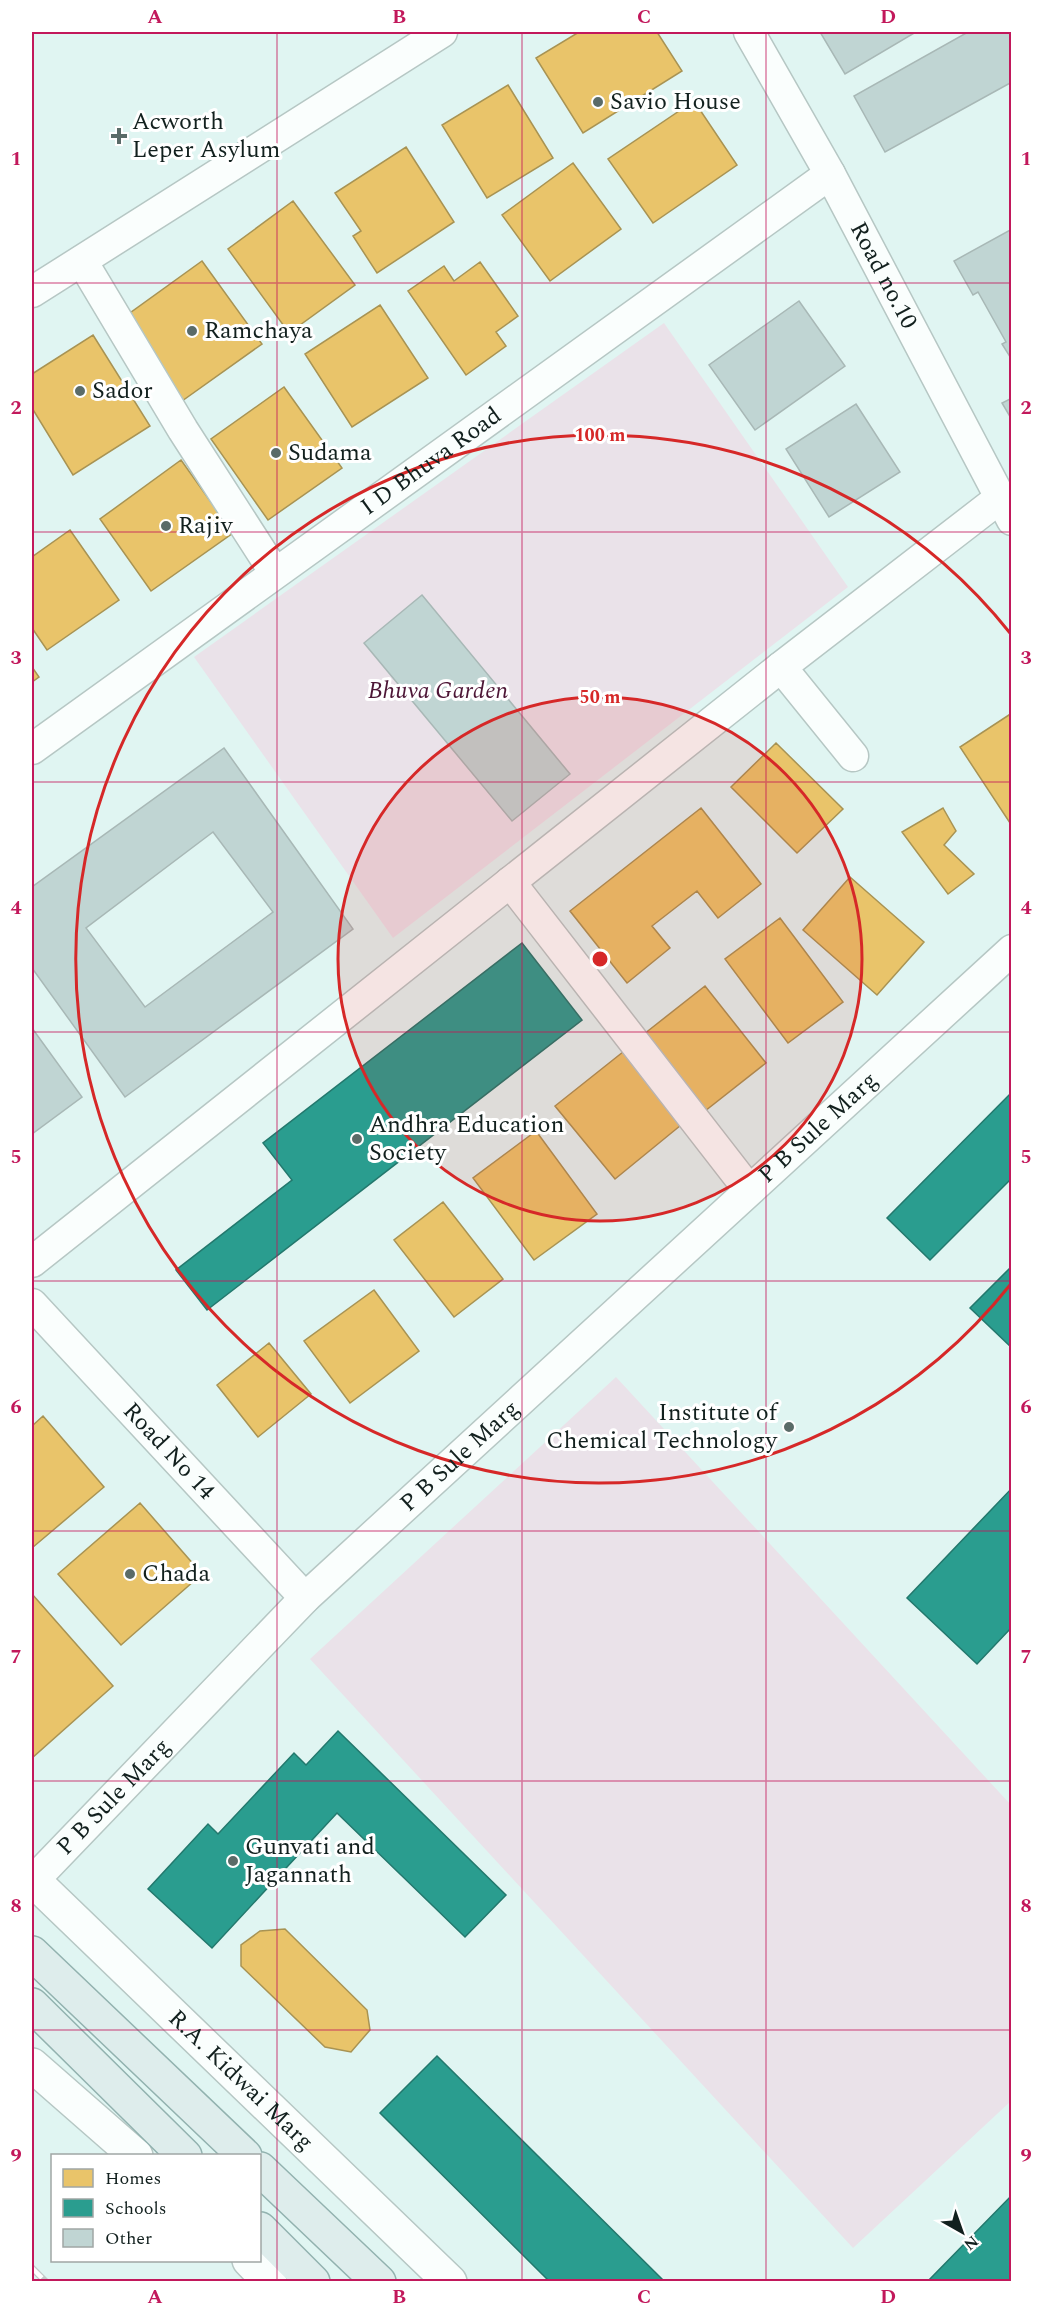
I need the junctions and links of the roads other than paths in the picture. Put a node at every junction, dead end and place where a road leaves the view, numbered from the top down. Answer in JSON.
{"nodes":[{"id":1,"x":442,"y":32,"type":"edge"},
{"id":2,"x":749,"y":32,"type":"edge"},
{"id":3,"x":830,"y":174,"type":"junction"},
{"id":4,"x":82,"y":261,"type":"junction"},
{"id":5,"x":32,"y":292,"type":"edge"},
{"id":6,"x":1006,"y":509,"type":"edge"},
{"id":7,"x":275,"y":573,"type":"junction"},
{"id":8,"x":780,"y":667,"type":"junction"},
{"id":9,"x":32,"y":749,"type":"edge"},
{"id":10,"x":853,"y":756,"type":"dead end"},
{"id":11,"x":510,"y":882,"type":"junction"},
{"id":12,"x":1011,"y":950,"type":"edge"},
{"id":13,"x":749,"y":1190,"type":"junction"},
{"id":14,"x":32,"y":1263,"type":"edge"},
{"id":15,"x":32,"y":1304,"type":"edge"},
{"id":16,"x":305,"y":1598,"type":"junction"},
{"id":17,"x":32,"y":1881,"type":"edge"},
{"id":18,"x":32,"y":1953,"type":"edge"},
{"id":19,"x":32,"y":2005,"type":"edge"},
{"id":20,"x":32,"y":2065,"type":"edge"},
{"id":21,"x":134,"y":2154,"type":"edge"},
{"id":22,"x":183,"y":2154,"type":"edge"},
{"id":23,"x":243,"y":2154,"type":"edge"},
{"id":24,"x":261,"y":2170,"type":"edge"},
{"id":25,"x":261,"y":2230,"type":"edge"},
{"id":26,"x":251,"y":2262,"type":"edge"},
{"id":27,"x":270,"y":2282,"type":"edge"},
{"id":28,"x":313,"y":2282,"type":"edge"},
{"id":29,"x":379,"y":2282,"type":"edge"},
{"id":30,"x":450,"y":2282,"type":"edge"}],
"edges":[{"from":1,"to":4,"type":"street"},
{"from":2,"to":3,"type":"street","name":"Road no.10"},
{"from":3,"to":6,"type":"street","name":"Road no.10"},
{"from":3,"to":7,"type":"street","name":"I D Bhuva Road"},
{"from":4,"to":5,"type":"street"},
{"from":4,"to":7,"type":"street"},
{"from":6,"to":8,"type":"street"},
{"from":7,"to":9,"type":"street","name":"I D Bhuva Road"},
{"from":8,"to":10,"type":"street"},
{"from":8,"to":11,"type":"street"},
{"from":11,"to":13,"type":"street"},
{"from":11,"to":14,"type":"street"},
{"from":12,"to":13,"type":"street","name":"P B Sule Marg"},
{"from":13,"to":16,"type":"street","name":"P B Sule Marg"},
{"from":15,"to":16,"type":"street","name":"Road No 14"},
{"from":16,"to":17,"type":"street","name":"P B Sule Marg"},
{"from":17,"to":30,"type":"street","name":"R.A. Kidwai Marg"},
{"from":18,"to":23,"type":"main road"},
{"from":19,"to":22,"type":"main road"},
{"from":20,"to":21,"type":"street"},
{"from":24,"to":29,"type":"main road"},
{"from":25,"to":28,"type":"main road"},
{"from":26,"to":27,"type":"street"}]}
